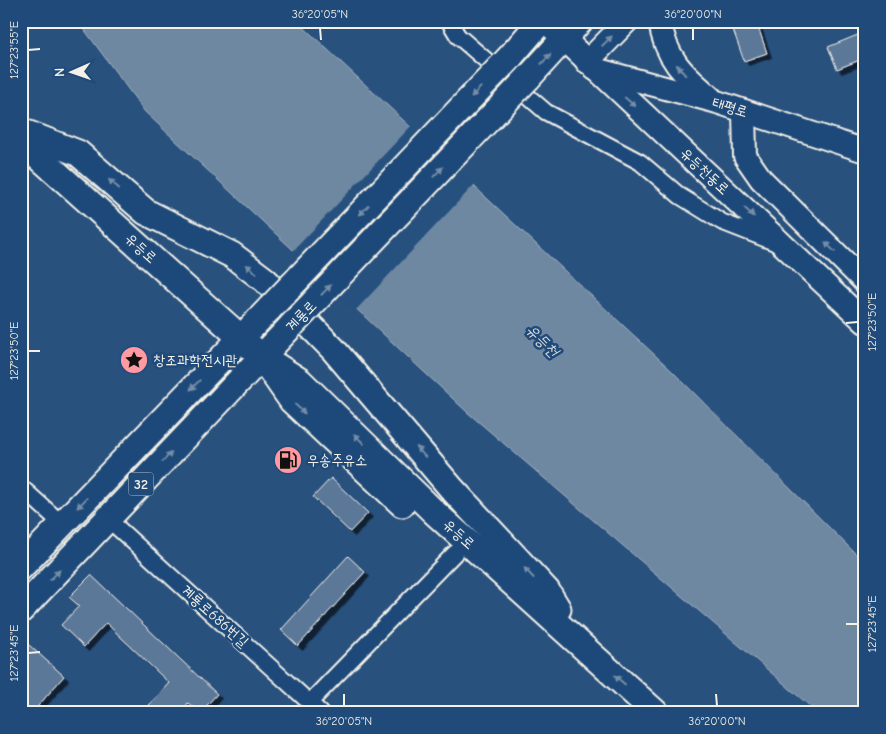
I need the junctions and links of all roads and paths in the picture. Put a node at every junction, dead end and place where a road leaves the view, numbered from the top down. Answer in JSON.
{"nodes":[{"id":1,"x":449,"y":21,"type":"edge"},
{"id":2,"x":541,"y":21,"type":"edge"},
{"id":3,"x":545,"y":21,"type":"edge"},
{"id":4,"x":627,"y":21,"type":"edge"},
{"id":5,"x":660,"y":21,"type":"edge"},
{"id":6,"x":572,"y":30,"type":"edge"},
{"id":7,"x":591,"y":65,"type":"junction"},
{"id":8,"x":717,"y":102,"type":"junction"},
{"id":9,"x":744,"y":111,"type":"junction"},
{"id":10,"x":21,"y":131,"type":"edge"},
{"id":11,"x":21,"y":140,"type":"edge"},
{"id":12,"x":865,"y":151,"type":"edge"},
{"id":13,"x":785,"y":246,"type":"junction"},
{"id":14,"x":865,"y":282,"type":"edge"},
{"id":15,"x":865,"y":322,"type":"edge"},
{"id":16,"x":240,"y":337,"type":"junction"},
{"id":17,"x":261,"y":356,"type":"junction"},
{"id":18,"x":21,"y":487,"type":"edge"},
{"id":19,"x":108,"y":519,"type":"junction"},
{"id":20,"x":62,"y":524,"type":"junction"},
{"id":21,"x":455,"y":553,"type":"junction"},
{"id":22,"x":21,"y":567,"type":"edge"},
{"id":23,"x":21,"y":610,"type":"edge"},
{"id":24,"x":577,"y":641,"type":"junction"},
{"id":25,"x":315,"y":708,"type":"edge"},
{"id":26,"x":631,"y":713,"type":"edge"},
{"id":27,"x":656,"y":713,"type":"edge"}],
"edges":[{"from":1,"to":13,"type":"street"},
{"from":2,"to":16,"type":"main road","name":"계룡로","number":"32","one_way":true,"bridge":true},
{"from":3,"to":6,"type":"main road","name":"유등천동로"},
{"from":7,"to":4,"type":"main road","one_way":true},
{"from":8,"to":5,"type":"main road","one_way":true},
{"from":6,"to":7,"type":"main road","name":"유등천동로"},
{"from":17,"to":6,"type":"main road","name":"계룡로","number":"32","one_way":true,"bridge":true},
{"from":7,"to":8,"type":"main road","name":"태평로"},
{"from":7,"to":13,"type":"main road","name":"유등천동로","one_way":true},
{"from":8,"to":9,"type":"main road","name":"태평로"},
{"from":9,"to":12,"type":"main road","name":"태평로"},
{"from":14,"to":9,"type":"main road","one_way":true},
{"from":24,"to":10,"type":"main road","one_way":true},
{"from":11,"to":16,"type":"main road","name":"유등로"},
{"from":13,"to":15,"type":"main road","name":"유등천동로"},
{"from":16,"to":17,"type":"main road","name":"유등로"},
{"from":16,"to":20,"type":"main road","name":"계룡로","number":"32","one_way":true},
{"from":19,"to":17,"type":"main road","name":"계룡로","number":"32","one_way":true},
{"from":17,"to":21,"type":"main road","name":"유등로","one_way":true},
{"from":24,"to":17,"type":"main road","name":"유등로","one_way":true},
{"from":18,"to":20,"type":"street"},
{"from":23,"to":19,"type":"main road","name":"계룡로","number":"32","one_way":true},
{"from":19,"to":25,"type":"street","name":"계룡로686번길"},
{"from":20,"to":22,"type":"main road","name":"계룡로","number":"32"},
{"from":21,"to":25,"type":"street","name":"유등로"},
{"from":21,"to":26,"type":"main road","name":"유등로"},
{"from":27,"to":24,"type":"main road","name":"유등로","one_way":true}]}
